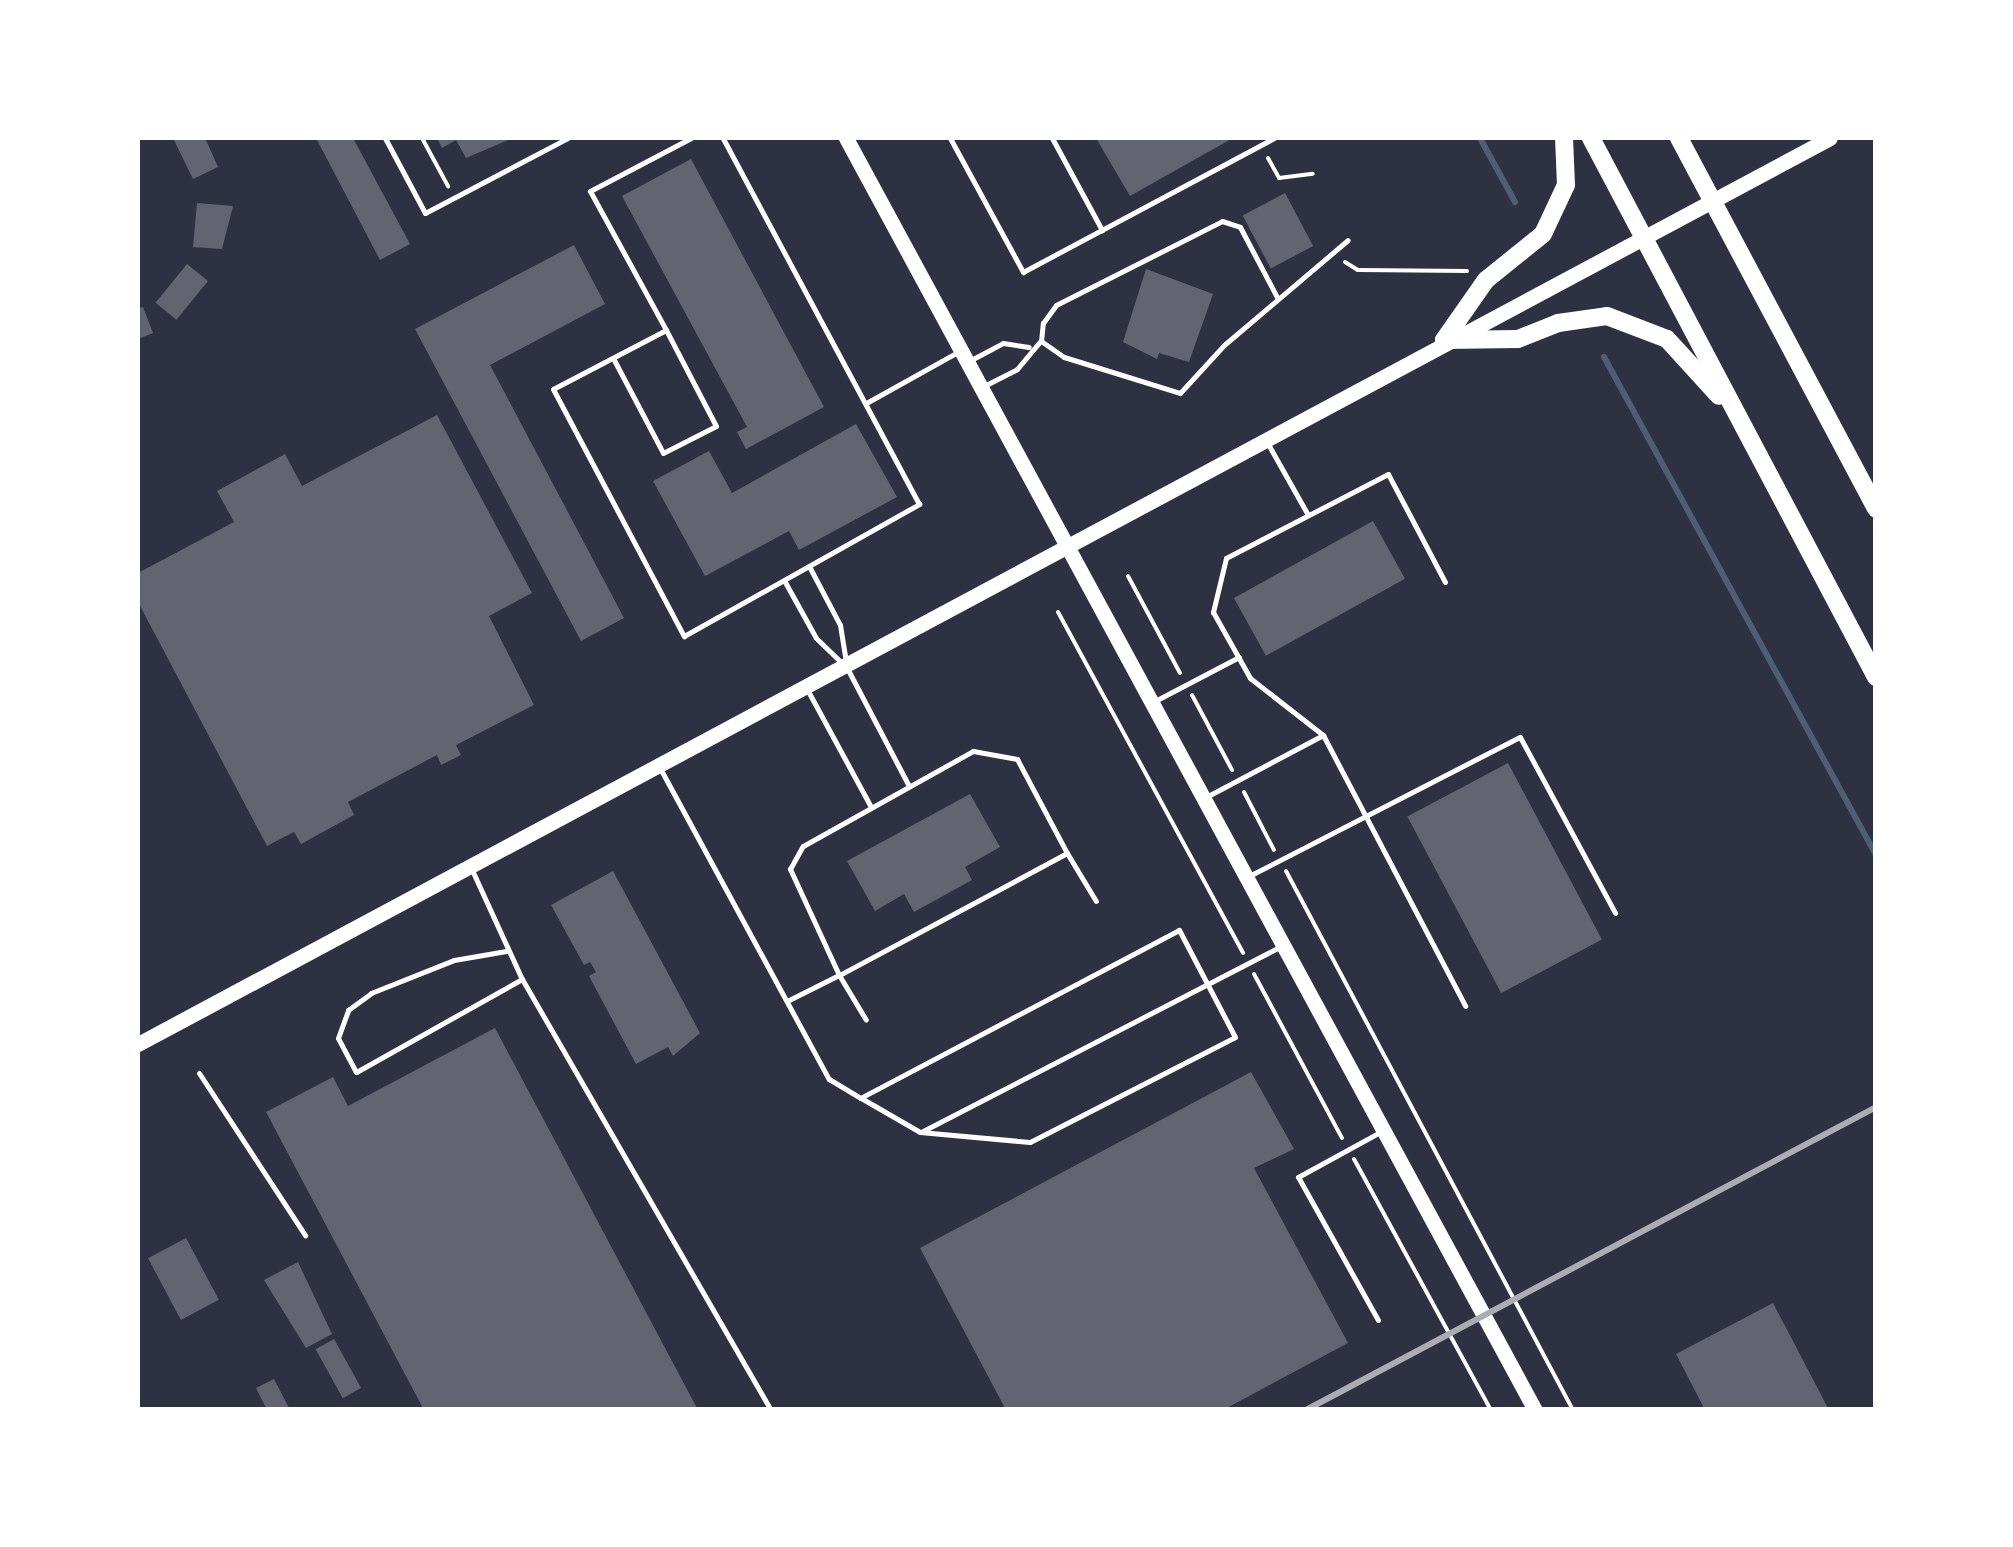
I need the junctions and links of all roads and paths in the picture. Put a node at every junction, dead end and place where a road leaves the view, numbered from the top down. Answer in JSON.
{"nodes":[{"id":1,"x":385,"y":138,"type":"edge"},
{"id":2,"x":422,"y":138,"type":"edge"},
{"id":3,"x":568,"y":138,"type":"edge"},
{"id":4,"x":691,"y":138,"type":"edge"},
{"id":5,"x":723,"y":138,"type":"edge"},
{"id":6,"x":846,"y":138,"type":"edge"},
{"id":7,"x":950,"y":138,"type":"edge"},
{"id":8,"x":1052,"y":138,"type":"edge"},
{"id":9,"x":1274,"y":138,"type":"edge"},
{"id":10,"x":1564,"y":138,"type":"edge"},
{"id":11,"x":1591,"y":138,"type":"edge"},
{"id":12,"x":1679,"y":138,"type":"edge"},
{"id":13,"x":1830,"y":138,"type":"edge"},
{"id":14,"x":1261,"y":145,"type":"junction"},
{"id":15,"x":1313,"y":174,"type":"dead end"},
{"id":16,"x":454,"y":198,"type":"junction"},
{"id":17,"x":1711,"y":201,"type":"junction"},
{"id":18,"x":1102,"y":230,"type":"junction"},
{"id":19,"x":1642,"y":234,"type":"junction"},
{"id":20,"x":1348,"y":240,"type":"dead end"},
{"id":21,"x":1336,"y":250,"type":"junction"},
{"id":22,"x":1477,"y":268,"type":"dead end"},
{"id":23,"x":1278,"y":299,"type":"junction"},
{"id":24,"x":666,"y":330,"type":"junction"},
{"id":25,"x":1444,"y":340,"type":"junction"},
{"id":26,"x":1041,"y":341,"type":"junction"},
{"id":27,"x":1029,"y":347,"type":"junction"},
{"id":28,"x":964,"y":356,"type":"junction"},
{"id":29,"x":613,"y":358,"type":"junction"},
{"id":30,"x":982,"y":388,"type":"junction"},
{"id":31,"x":868,"y":402,"type":"junction"},
{"id":32,"x":1729,"y":408,"type":"junction"},
{"id":33,"x":1266,"y":441,"type":"junction"},
{"id":34,"x":1876,"y":509,"type":"edge"},
{"id":35,"x":1308,"y":515,"type":"junction"},
{"id":36,"x":1068,"y":550,"type":"junction"},
{"id":37,"x":810,"y":568,"type":"junction"},
{"id":38,"x":1128,"y":576,"type":"dead end"},
{"id":39,"x":785,"y":581,"type":"junction"},
{"id":40,"x":1445,"y":582,"type":"dead end"},
{"id":41,"x":1058,"y":612,"type":"dead end"},
{"id":42,"x":1239,"y":657,"type":"junction"},
{"id":43,"x":847,"y":668,"type":"junction"},
{"id":44,"x":1876,"y":677,"type":"edge"},
{"id":45,"x":1186,"y":685,"type":"junction"},
{"id":46,"x":807,"y":689,"type":"junction"},
{"id":47,"x":1152,"y":703,"type":"junction"},
{"id":48,"x":1323,"y":735,"type":"junction"},
{"id":49,"x":660,"y":767,"type":"junction"},
{"id":50,"x":1237,"y":780,"type":"junction"},
{"id":51,"x":909,"y":786,"type":"junction"},
{"id":52,"x":1204,"y":798,"type":"junction"},
{"id":53,"x":871,"y":806,"type":"junction"},
{"id":54,"x":1364,"y":817,"type":"junction"},
{"id":55,"x":1067,"y":853,"type":"junction"},
{"id":56,"x":1280,"y":860,"type":"junction"},
{"id":57,"x":471,"y":867,"type":"junction"},
{"id":58,"x":1248,"y":876,"type":"junction"},
{"id":59,"x":1096,"y":901,"type":"dead end"},
{"id":60,"x":1615,"y":913,"type":"dead end"},
{"id":61,"x":1285,"y":945,"type":"junction"},
{"id":62,"x":506,"y":951,"type":"junction"},
{"id":63,"x":1248,"y":964,"type":"junction"},
{"id":64,"x":839,"y":975,"type":"junction"},
{"id":65,"x":522,"y":979,"type":"junction"},
{"id":66,"x":1209,"y":984,"type":"junction"},
{"id":67,"x":787,"y":1001,"type":"junction"},
{"id":68,"x":1465,"y":1006,"type":"dead end"},
{"id":69,"x":866,"y":1020,"type":"dead end"},
{"id":70,"x":138,"y":1044,"type":"edge"},
{"id":71,"x":199,"y":1073,"type":"dead end"},
{"id":72,"x":862,"y":1098,"type":"junction"},
{"id":73,"x":1384,"y":1130,"type":"junction"},
{"id":74,"x":920,"y":1132,"type":"junction"},
{"id":75,"x":1348,"y":1148,"type":"junction"},
{"id":76,"x":305,"y":1235,"type":"dead end"},
{"id":77,"x":1378,"y":1320,"type":"dead end"},
{"id":78,"x":772,"y":1410,"type":"edge"},
{"id":79,"x":1490,"y":1410,"type":"edge"},
{"id":80,"x":1536,"y":1410,"type":"edge"},
{"id":81,"x":1573,"y":1410,"type":"edge"}],
"edges":[{"from":1,"to":16,"type":"lane"},
{"from":2,"to":16,"type":"path"},
{"from":3,"to":16,"type":"lane"},
{"from":4,"to":24,"type":"lane"},
{"from":5,"to":31,"type":"lane"},
{"from":6,"to":28,"type":"main road"},
{"from":7,"to":18,"type":"lane"},
{"from":8,"to":18,"type":"lane"},
{"from":9,"to":14,"type":"lane"},
{"from":10,"to":25,"type":"highway"},
{"from":11,"to":19,"type":"highway"},
{"from":12,"to":17,"type":"highway"},
{"from":13,"to":17,"type":"main road"},
{"from":14,"to":15,"type":"path"},
{"from":14,"to":18,"type":"lane"},
{"from":17,"to":19,"type":"main road"},
{"from":17,"to":34,"type":"highway"},
{"from":19,"to":25,"type":"main road"},
{"from":19,"to":32,"type":"highway"},
{"from":20,"to":21,"type":"lane"},
{"from":21,"to":22,"type":"path"},
{"from":21,"to":23,"type":"lane"},
{"from":23,"to":26,"type":"lane"},
{"from":23,"to":26,"type":"lane"},
{"from":24,"to":29,"type":"lane"},
{"from":24,"to":29,"type":"lane"},
{"from":25,"to":32,"type":"highway"},
{"from":25,"to":33,"type":"main road"},
{"from":26,"to":27,"type":"lane"},
{"from":27,"to":28,"type":"lane"},
{"from":27,"to":30,"type":"lane"},
{"from":28,"to":30,"type":"main road"},
{"from":28,"to":31,"type":"lane"},
{"from":29,"to":39,"type":"lane"},
{"from":30,"to":36,"type":"main road"},
{"from":31,"to":37,"type":"lane"},
{"from":32,"to":44,"type":"highway"},
{"from":33,"to":35,"type":"lane"},
{"from":33,"to":36,"type":"main road"},
{"from":35,"to":40,"type":"lane"},
{"from":35,"to":42,"type":"lane"},
{"from":36,"to":43,"type":"main road"},
{"from":36,"to":47,"type":"main road"},
{"from":37,"to":39,"type":"lane"},
{"from":37,"to":43,"type":"lane"},
{"from":38,"to":45,"type":"path"},
{"from":39,"to":43,"type":"lane"},
{"from":41,"to":63,"type":"path"},
{"from":42,"to":45,"type":"lane"},
{"from":42,"to":48,"type":"lane"},
{"from":43,"to":46,"type":"main road"},
{"from":43,"to":51,"type":"lane"},
{"from":45,"to":47,"type":"lane"},
{"from":45,"to":50,"type":"path"},
{"from":46,"to":49,"type":"main road"},
{"from":46,"to":53,"type":"lane"},
{"from":47,"to":52,"type":"main road"},
{"from":48,"to":50,"type":"lane"},
{"from":48,"to":54,"type":"lane"},
{"from":49,"to":57,"type":"main road"},
{"from":49,"to":67,"type":"lane"},
{"from":50,"to":52,"type":"lane"},
{"from":50,"to":56,"type":"path"},
{"from":51,"to":53,"type":"lane"},
{"from":51,"to":55,"type":"lane"},
{"from":52,"to":58,"type":"main road"},
{"from":53,"to":64,"type":"lane"},
{"from":54,"to":56,"type":"lane"},
{"from":54,"to":60,"type":"lane"},
{"from":54,"to":68,"type":"lane"},
{"from":55,"to":59,"type":"lane"},
{"from":55,"to":64,"type":"lane"},
{"from":56,"to":58,"type":"lane"},
{"from":56,"to":81,"type":"path"},
{"from":57,"to":62,"type":"lane"},
{"from":57,"to":70,"type":"main road"},
{"from":58,"to":61,"type":"main road"},
{"from":61,"to":63,"type":"lane"},
{"from":61,"to":73,"type":"main road"},
{"from":62,"to":65,"type":"lane"},
{"from":62,"to":65,"type":"lane"},
{"from":63,"to":66,"type":"lane"},
{"from":63,"to":75,"type":"path"},
{"from":64,"to":67,"type":"lane"},
{"from":64,"to":69,"type":"lane"},
{"from":65,"to":78,"type":"lane"},
{"from":66,"to":72,"type":"lane"},
{"from":66,"to":74,"type":"lane"},
{"from":66,"to":74,"type":"lane"},
{"from":67,"to":72,"type":"lane"},
{"from":71,"to":76,"type":"lane"},
{"from":72,"to":74,"type":"lane"},
{"from":73,"to":75,"type":"lane"},
{"from":73,"to":80,"type":"main road"},
{"from":75,"to":77,"type":"lane"},
{"from":75,"to":79,"type":"path"}]}
